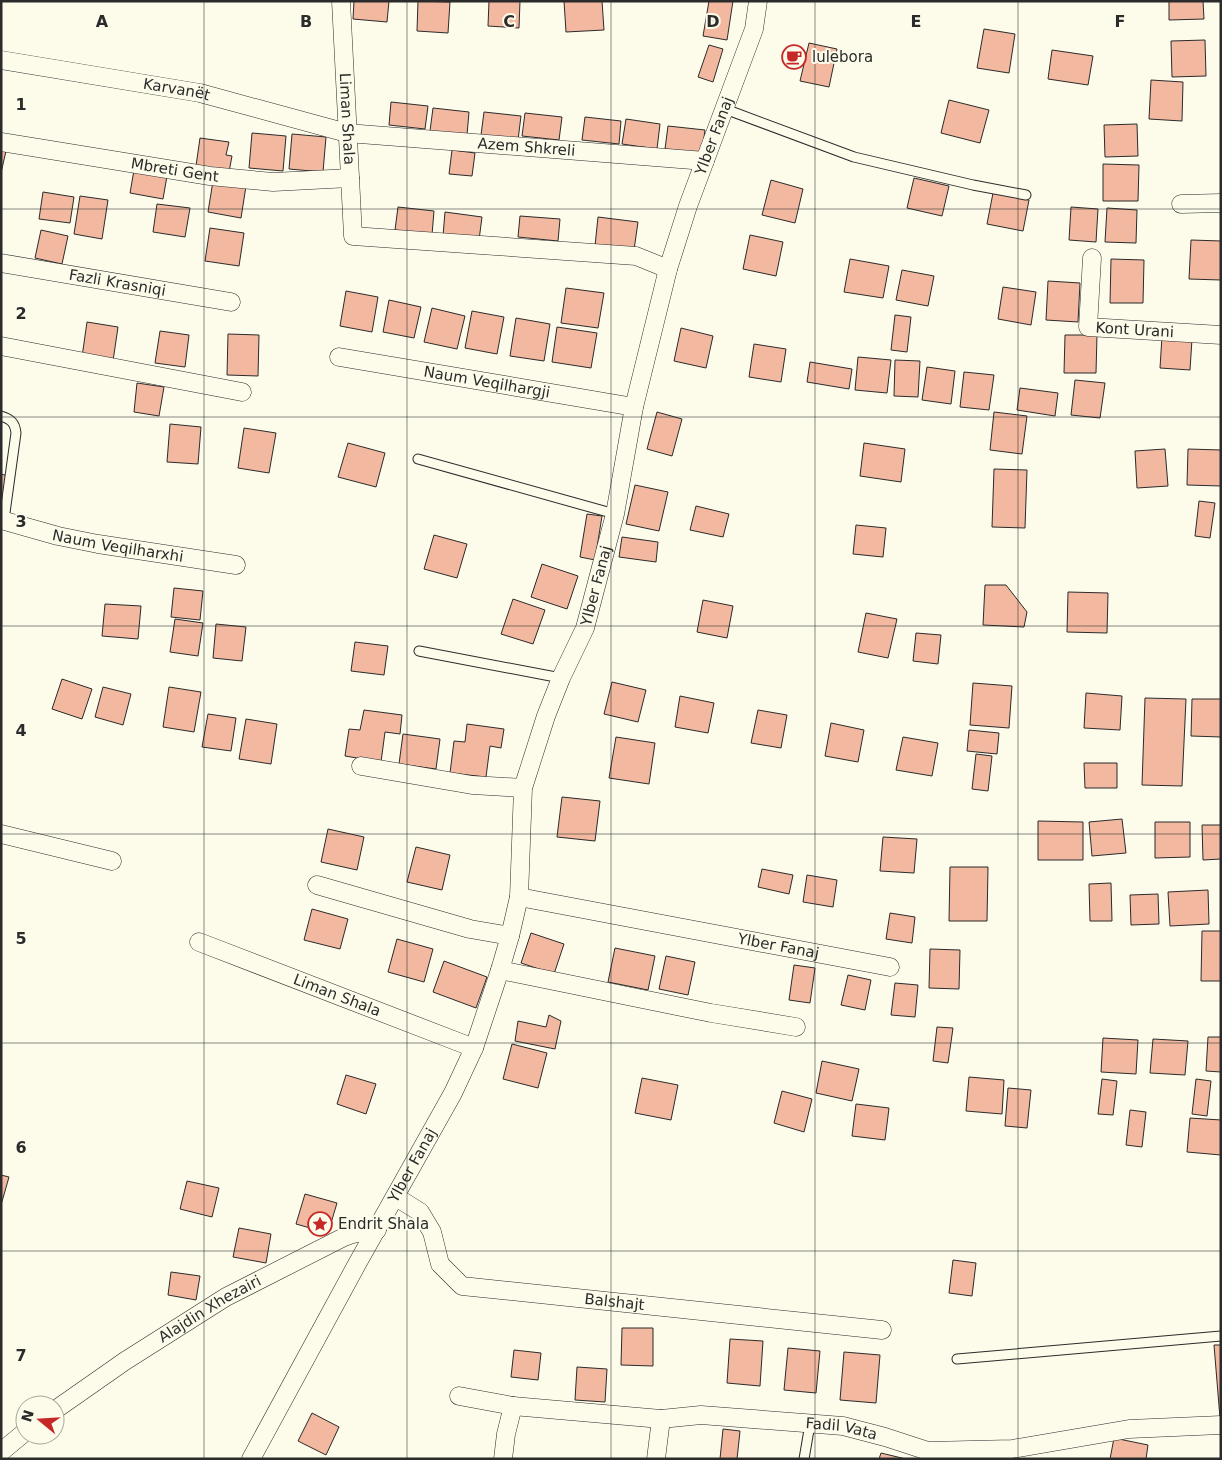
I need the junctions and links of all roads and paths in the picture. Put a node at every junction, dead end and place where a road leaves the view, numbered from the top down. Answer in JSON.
{"nodes":[{"id":1,"x":341,"y":1,"type":"edge"},
{"id":2,"x":758,"y":1,"type":"edge"},
{"id":3,"x":1,"y":60,"type":"edge"},
{"id":4,"x":724,"y":109,"type":"junction"},
{"id":5,"x":347,"y":133,"type":"junction"},
{"id":6,"x":1,"y":142,"type":"edge"},
{"id":7,"x":705,"y":161,"type":"junction"},
{"id":8,"x":350,"y":178,"type":"junction"},
{"id":9,"x":1026,"y":195,"type":"dead end"},
{"id":10,"x":1221,"y":203,"type":"edge"},
{"id":11,"x":1181,"y":204,"type":"dead end"},
{"id":12,"x":1092,"y":258,"type":"dead end"},
{"id":13,"x":1,"y":263,"type":"edge"},
{"id":14,"x":668,"y":269,"type":"junction"},
{"id":15,"x":231,"y":302,"type":"dead end"},
{"id":16,"x":1221,"y":335,"type":"edge"},
{"id":17,"x":1,"y":346,"type":"edge"},
{"id":18,"x":339,"y":357,"type":"dead end"},
{"id":19,"x":242,"y":392,"type":"dead end"},
{"id":20,"x":634,"y":408,"type":"junction"},
{"id":21,"x":1,"y":416,"type":"edge"},
{"id":22,"x":418,"y":459,"type":"dead end"},
{"id":23,"x":615,"y":514,"type":"junction"},
{"id":24,"x":2,"y":520,"type":"edge"},
{"id":25,"x":236,"y":564,"type":"dead end"},
{"id":26,"x":419,"y":650,"type":"dead end"},
{"id":27,"x":561,"y":678,"type":"junction"},
{"id":28,"x":361,"y":766,"type":"dead end"},
{"id":29,"x":523,"y":788,"type":"junction"},
{"id":30,"x":1,"y":834,"type":"edge"},
{"id":31,"x":112,"y":861,"type":"dead end"},
{"id":32,"x":317,"y":885,"type":"dead end"},
{"id":33,"x":519,"y":897,"type":"junction"},
{"id":34,"x":510,"y":936,"type":"junction"},
{"id":35,"x":199,"y":942,"type":"dead end"},
{"id":36,"x":890,"y":967,"type":"dead end"},
{"id":37,"x":500,"y":970,"type":"junction"},
{"id":38,"x":796,"y":1028,"type":"dead end"},
{"id":39,"x":474,"y":1048,"type":"junction"},
{"id":40,"x":396,"y":1197,"type":"junction"},
{"id":41,"x":377,"y":1230,"type":"junction"},
{"id":42,"x":882,"y":1330,"type":"dead end"},
{"id":43,"x":1221,"y":1336,"type":"edge"},
{"id":44,"x":957,"y":1359,"type":"dead end"},
{"id":45,"x":459,"y":1396,"type":"dead end"},
{"id":46,"x":65,"y":1403,"type":"edge"},
{"id":47,"x":513,"y":1406,"type":"junction"},
{"id":48,"x":661,"y":1418,"type":"junction"},
{"id":49,"x":810,"y":1424,"type":"junction"},
{"id":50,"x":1221,"y":1425,"type":"edge"},
{"id":51,"x":15,"y":1440,"type":"edge"},
{"id":52,"x":1,"y":1452,"type":"edge"},
{"id":53,"x":251,"y":1459,"type":"edge"},
{"id":54,"x":503,"y":1459,"type":"edge"},
{"id":55,"x":656,"y":1459,"type":"edge"},
{"id":56,"x":804,"y":1459,"type":"edge"}],
"edges":[{"from":1,"to":5,"type":"street","name":"Liman Shala"},
{"from":2,"to":4,"type":"street","name":"Ylber Fanaj"},
{"from":3,"to":5,"type":"street","name":"Karvanët"},
{"from":4,"to":7,"type":"street","name":"Ylber Fanaj"},
{"from":4,"to":9,"type":"lane"},
{"from":5,"to":7,"type":"street","name":"Azem Shkreli"},
{"from":5,"to":8,"type":"street","name":"Liman Shala"},
{"from":6,"to":8,"type":"street","name":"Mbreti Gent"},
{"from":7,"to":14,"type":"street","name":"Ylber Fanaj"},
{"from":8,"to":14,"type":"street","name":"Liman Shala"},
{"from":10,"to":11,"type":"street"},
{"from":12,"to":16,"type":"street","name":"Kont Urani"},
{"from":13,"to":15,"type":"street","name":"Fazli Krasniqi"},
{"from":14,"to":20,"type":"street","name":"Ylber Fanaj"},
{"from":17,"to":19,"type":"street"},
{"from":18,"to":20,"type":"street","name":"Naum Veqilhargji"},
{"from":20,"to":23,"type":"street","name":"Ylber Fanaj"},
{"from":21,"to":24,"type":"lane"},
{"from":22,"to":23,"type":"lane"},
{"from":23,"to":27,"type":"street","name":"Ylber Fanaj"},
{"from":24,"to":25,"type":"street","name":"Naum Veqilharxhi"},
{"from":26,"to":27,"type":"lane"},
{"from":27,"to":29,"type":"street","name":"Ylber Fanaj"},
{"from":28,"to":29,"type":"street"},
{"from":29,"to":33,"type":"street","name":"Ylber Fanaj"},
{"from":30,"to":31,"type":"street"},
{"from":32,"to":34,"type":"street"},
{"from":33,"to":34,"type":"street","name":"Ylber Fanaj"},
{"from":33,"to":36,"type":"street","name":"Ylber Fanaj"},
{"from":34,"to":37,"type":"street","name":"Ylber Fanaj"},
{"from":35,"to":39,"type":"street","name":"Liman Shala"},
{"from":37,"to":38,"type":"street"},
{"from":37,"to":39,"type":"street","name":"Ylber Fanaj"},
{"from":39,"to":40,"type":"street","name":"Ylber Fanaj"},
{"from":40,"to":41,"type":"street","name":"Ylber Fanaj"},
{"from":40,"to":42,"type":"street","name":"Balshajt"},
{"from":41,"to":46,"type":"street","name":"Alajdin Xhezairi"},
{"from":41,"to":53,"type":"street","name":"Ylber Fanaj"},
{"from":43,"to":44,"type":"lane"},
{"from":45,"to":47,"type":"street","name":"Fadil Vata"},
{"from":47,"to":48,"type":"street","name":"Fadil Vata"},
{"from":47,"to":54,"type":"street"},
{"from":48,"to":49,"type":"street","name":"Fadil Vata"},
{"from":48,"to":55,"type":"street"},
{"from":49,"to":50,"type":"street","name":"Fadil Vata"},
{"from":49,"to":56,"type":"lane"},
{"from":51,"to":52,"type":"street"}]}
